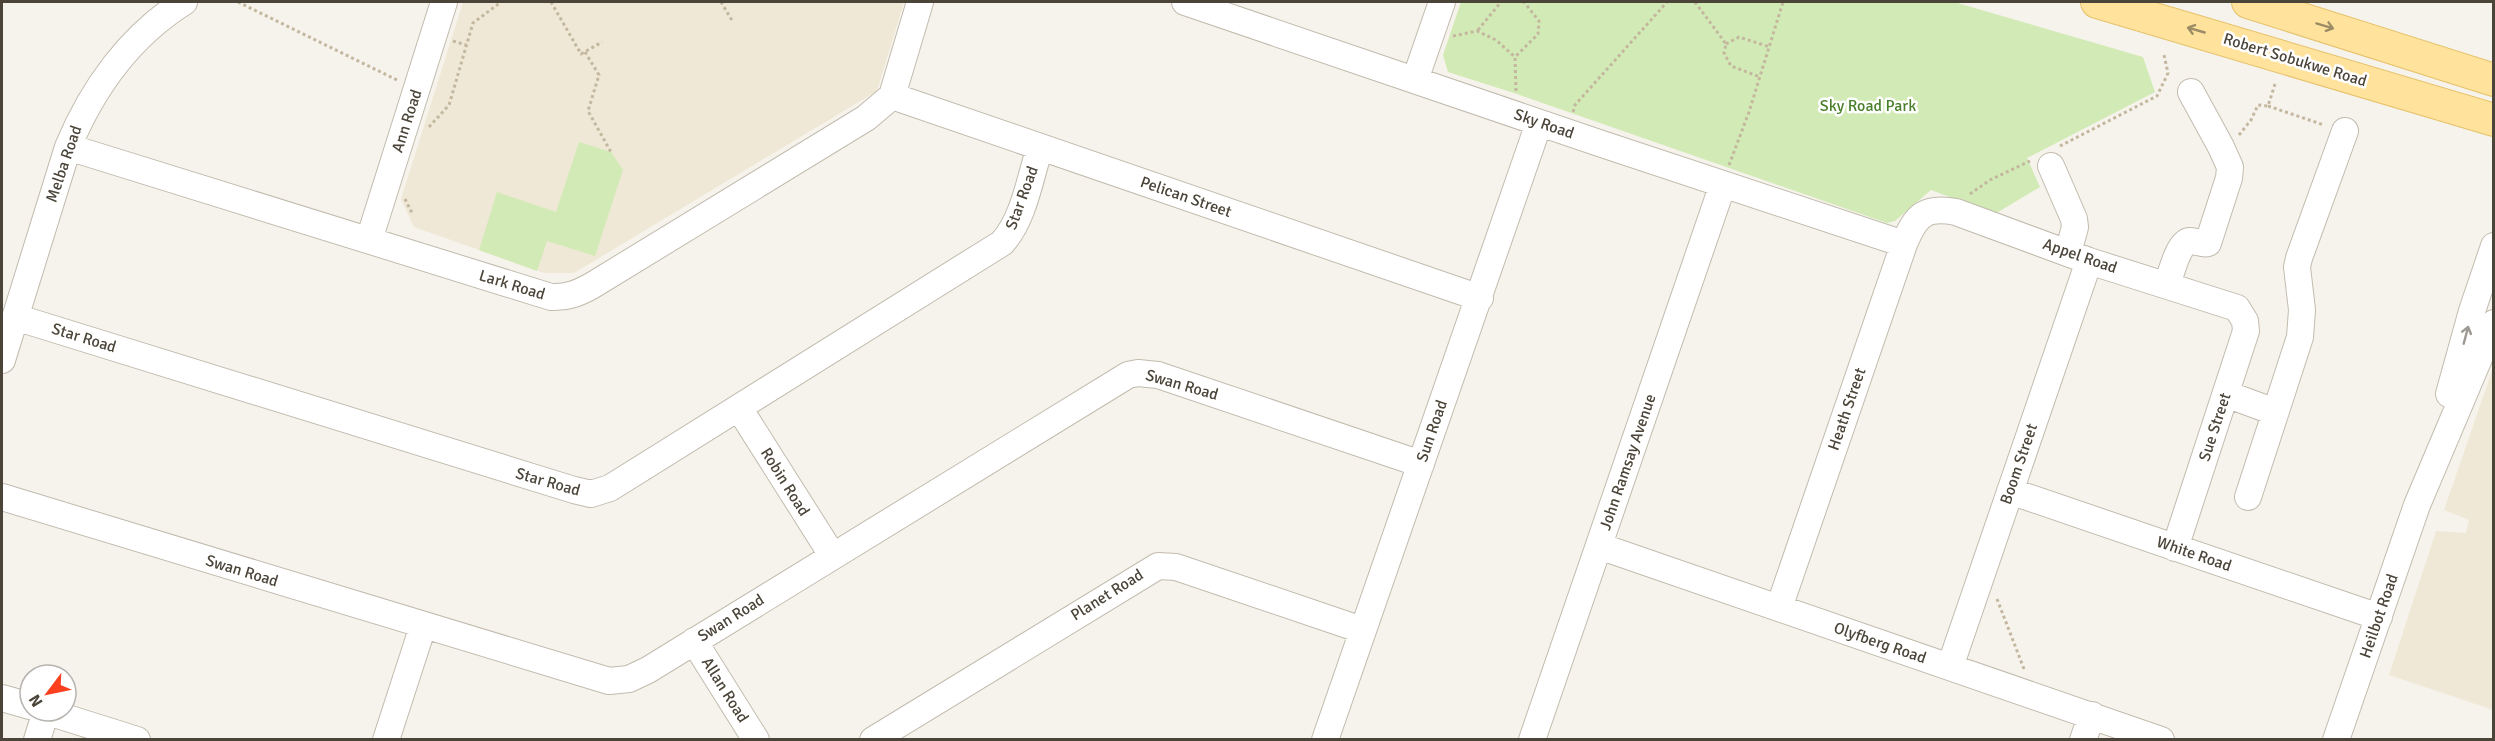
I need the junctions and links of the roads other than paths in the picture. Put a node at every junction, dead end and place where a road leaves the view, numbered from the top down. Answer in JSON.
{"nodes":[{"id":1,"x":184,"y":2,"type":"edge"},
{"id":2,"x":444,"y":2,"type":"edge"},
{"id":3,"x":920,"y":2,"type":"edge"},
{"id":4,"x":1185,"y":2,"type":"edge"},
{"id":5,"x":1442,"y":2,"type":"edge"},
{"id":6,"x":2097,"y":2,"type":"edge"},
{"id":7,"x":2248,"y":2,"type":"edge"},
{"id":8,"x":1415,"y":80,"type":"junction"},
{"id":9,"x":2493,"y":80,"type":"edge"},
{"id":10,"x":2191,"y":92,"type":"dead end"},
{"id":11,"x":892,"y":96,"type":"junction"},
{"id":12,"x":2493,"y":120,"type":"edge"},
{"id":13,"x":1539,"y":123,"type":"junction"},
{"id":14,"x":2345,"y":131,"type":"dead end"},
{"id":15,"x":68,"y":147,"type":"junction"},
{"id":16,"x":1041,"y":147,"type":"junction"},
{"id":17,"x":2044,"y":159,"type":"road end"},
{"id":18,"x":1725,"y":176,"type":"junction"},
{"id":19,"x":1924,"y":214,"type":"joint"},
{"id":20,"x":369,"y":240,"type":"junction"},
{"id":21,"x":1904,"y":244,"type":"junction"},
{"id":22,"x":2493,"y":246,"type":"edge"},
{"id":23,"x":2079,"y":257,"type":"junction"},
{"id":24,"x":2168,"y":284,"type":"junction"},
{"id":25,"x":1480,"y":298,"type":"junction"},
{"id":26,"x":2237,"y":308,"type":"joint"},
{"id":27,"x":15,"y":317,"type":"junction"},
{"id":28,"x":2493,"y":323,"type":"edge"},
{"id":29,"x":2,"y":360,"type":"edge"},
{"id":30,"x":2226,"y":394,"type":"junction"},
{"id":31,"x":739,"y":408,"type":"junction"},
{"id":32,"x":2275,"y":412,"type":"junction"},
{"id":33,"x":1421,"y":464,"type":"junction"},
{"id":34,"x":2010,"y":491,"type":"junction"},
{"id":35,"x":2422,"y":492,"type":"junction"},
{"id":36,"x":2,"y":497,"type":"edge"},
{"id":37,"x":2248,"y":497,"type":"dead end"},
{"id":38,"x":1599,"y":546,"type":"junction"},
{"id":39,"x":2175,"y":548,"type":"junction"},
{"id":40,"x":832,"y":555,"type":"junction"},
{"id":41,"x":1779,"y":608,"type":"junction"},
{"id":42,"x":2379,"y":617,"type":"junction"},
{"id":43,"x":423,"y":626,"type":"junction"},
{"id":44,"x":1362,"y":630,"type":"junction"},
{"id":45,"x":694,"y":641,"type":"junction"},
{"id":46,"x":1950,"y":667,"type":"junction"},
{"id":47,"x":2,"y":698,"type":"edge"},
{"id":48,"x":18,"y":703,"type":"edge"},
{"id":49,"x":2092,"y":715,"type":"junction"},
{"id":50,"x":78,"y":721,"type":"edge"},
{"id":51,"x":42,"y":723,"type":"edge"},
{"id":52,"x":37,"y":740,"type":"edge"},
{"id":53,"x":137,"y":740,"type":"edge"},
{"id":54,"x":386,"y":740,"type":"edge"},
{"id":55,"x":756,"y":740,"type":"edge"},
{"id":56,"x":873,"y":740,"type":"edge"},
{"id":57,"x":1325,"y":740,"type":"edge"},
{"id":58,"x":1532,"y":740,"type":"edge"},
{"id":59,"x":2083,"y":740,"type":"edge"},
{"id":60,"x":2161,"y":740,"type":"edge"},
{"id":61,"x":2336,"y":740,"type":"edge"}],
"edges":[{"from":1,"to":15,"type":"street","name":"Melba Road"},
{"from":2,"to":20,"type":"street","name":"Ann Road"},
{"from":3,"to":11,"type":"street"},
{"from":4,"to":8,"type":"street","name":"Sky Road"},
{"from":5,"to":8,"type":"street"},
{"from":12,"to":6,"type":"main road","name":"Robert Sobukwe Road","one_way":true},
{"from":7,"to":9,"type":"main road","one_way":true},
{"from":8,"to":13,"type":"street","name":"Sky Road"},
{"from":10,"to":24,"type":"street"},
{"from":11,"to":16,"type":"street","name":"Pelican Street"},
{"from":11,"to":20,"type":"street","name":"Lark Road"},
{"from":13,"to":18,"type":"street","name":"Sky Road"},
{"from":13,"to":25,"type":"street","name":"Sun Road"},
{"from":14,"to":32,"type":"street"},
{"from":15,"to":20,"type":"street","name":"Lark Road"},
{"from":15,"to":27,"type":"street","name":"Melba Road"},
{"from":16,"to":25,"type":"street","name":"Pelican Street"},
{"from":16,"to":31,"type":"street","name":"Star Road"},
{"from":17,"to":23,"type":"street","name":"Boom Street"},
{"from":18,"to":21,"type":"street","name":"Sky Road"},
{"from":18,"to":38,"type":"street","name":"John Ramsay Avenue"},
{"from":19,"to":21,"type":"street","name":"Heath Street"},
{"from":19,"to":23,"type":"street","name":"Appel Road"},
{"from":21,"to":41,"type":"street","name":"Heath Street"},
{"from":35,"to":22,"type":"street","name":"Heilbot Road","one_way":true},
{"from":23,"to":24,"type":"street","name":"Appel Road"},
{"from":23,"to":34,"type":"street","name":"Boom Street"},
{"from":24,"to":26,"type":"street","name":"Appel Road"},
{"from":25,"to":33,"type":"street","name":"Sun Road"},
{"from":26,"to":30,"type":"street","name":"Sue Street"},
{"from":27,"to":29,"type":"street","name":"Melba Road"},
{"from":27,"to":31,"type":"street","name":"Star Road"},
{"from":28,"to":35,"type":"street","name":"Heilbot Road"},
{"from":30,"to":32,"type":"street"},
{"from":30,"to":39,"type":"street","name":"Sue Street"},
{"from":31,"to":40,"type":"street","name":"Robin Road"},
{"from":32,"to":37,"type":"street"},
{"from":33,"to":40,"type":"street","name":"Swan Road"},
{"from":33,"to":44,"type":"street","name":"Sun Road"},
{"from":34,"to":39,"type":"street","name":"White Road"},
{"from":34,"to":46,"type":"street","name":"Boom Street"},
{"from":35,"to":42,"type":"street","name":"Heilbot Road"},
{"from":36,"to":43,"type":"street","name":"Swan Road"},
{"from":38,"to":41,"type":"street","name":"Olyfberg Road"},
{"from":38,"to":58,"type":"street","name":"John Ramsay Avenue"},
{"from":39,"to":42,"type":"street","name":"White Road"},
{"from":40,"to":45,"type":"street","name":"Swan Road"},
{"from":41,"to":46,"type":"street","name":"Olyfberg Road"},
{"from":42,"to":61,"type":"street","name":"Heilbot Road"},
{"from":43,"to":45,"type":"street","name":"Swan Road"},
{"from":43,"to":54,"type":"street"},
{"from":44,"to":56,"type":"street","name":"Planet Road"},
{"from":44,"to":57,"type":"street","name":"Sun Road"},
{"from":45,"to":55,"type":"street","name":"Allan Road"},
{"from":46,"to":49,"type":"street","name":"Olyfberg Road"},
{"from":47,"to":48,"type":"street"},
{"from":49,"to":59,"type":"street"},
{"from":49,"to":60,"type":"street","name":"Olyfberg Road"},
{"from":50,"to":53,"type":"street"},
{"from":51,"to":52,"type":"street"}]}
